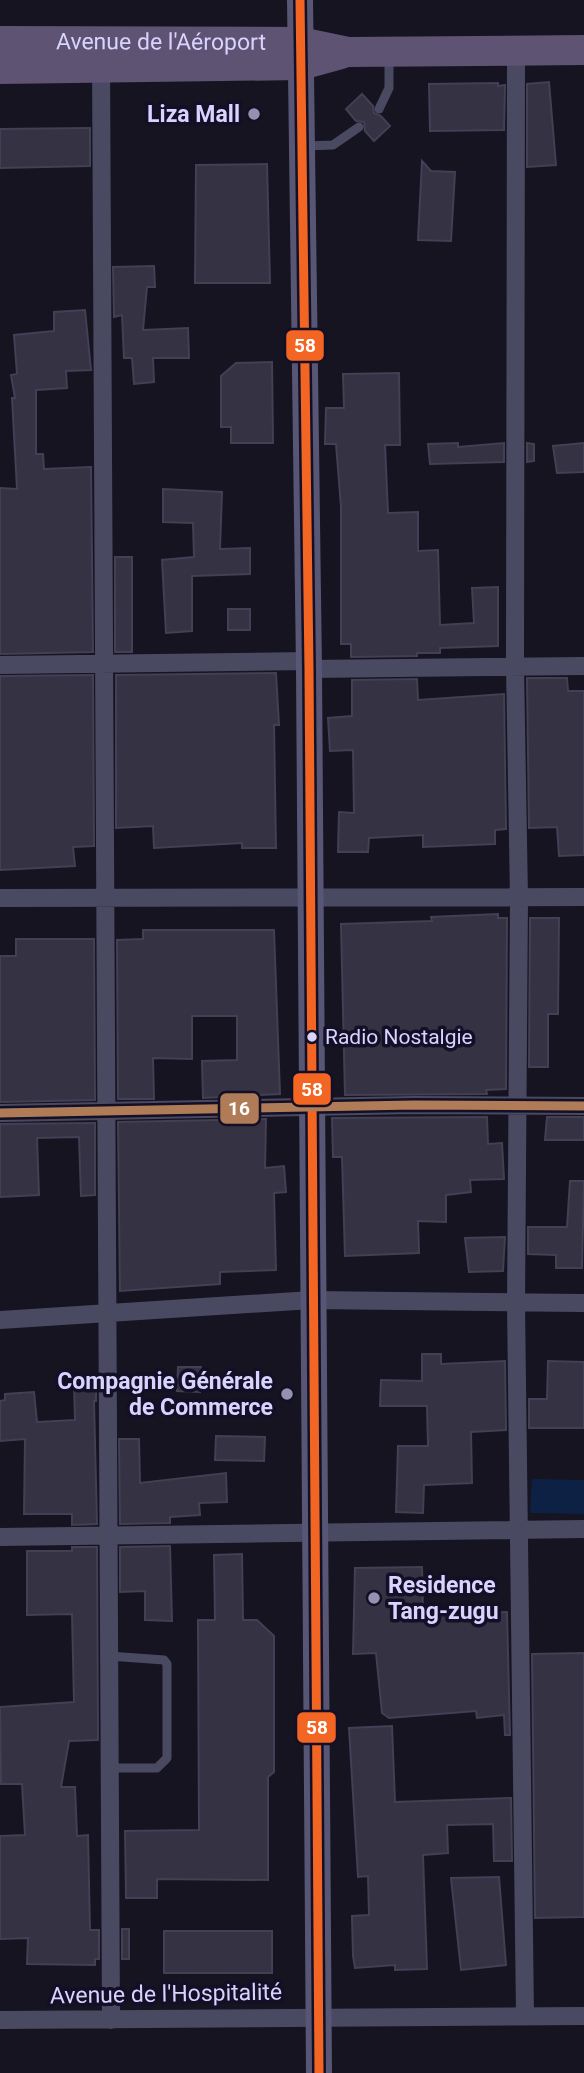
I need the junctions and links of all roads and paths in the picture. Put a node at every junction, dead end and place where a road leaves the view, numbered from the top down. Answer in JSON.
{"nodes":[{"id":1,"x":300,"y":0,"type":"edge"},
{"id":2,"x":0,"y":41,"type":"edge"},
{"id":3,"x":516,"y":50,"type":"junction"},
{"id":4,"x":584,"y":50,"type":"edge"},
{"id":5,"x":389,"y":51,"type":"junction"},
{"id":6,"x":300,"y":53,"type":"junction"},
{"id":7,"x":102,"y":54,"type":"junction"},
{"id":8,"x":0,"y":69,"type":"edge"},
{"id":9,"x":379,"y":109,"type":"dead end"},
{"id":10,"x":359,"y":127,"type":"dead end"},
{"id":11,"x":299,"y":146,"type":"junction"},
{"id":12,"x":103,"y":664,"type":"junction"},
{"id":13,"x":309,"y":665,"type":"junction"},
{"id":14,"x":0,"y":666,"type":"edge"},
{"id":15,"x":515,"y":666,"type":"junction"},
{"id":16,"x":584,"y":666,"type":"edge"},
{"id":17,"x":584,"y":897,"type":"edge"},
{"id":18,"x":0,"y":898,"type":"edge"},
{"id":19,"x":107,"y":898,"type":"junction"},
{"id":20,"x":519,"y":898,"type":"junction"},
{"id":21,"x":310,"y":900,"type":"junction"},
{"id":22,"x":584,"y":1106,"type":"edge"},
{"id":23,"x":517,"y":1107,"type":"junction"},
{"id":24,"x":311,"y":1108,"type":"junction"},
{"id":25,"x":107,"y":1111,"type":"junction"},
{"id":26,"x":0,"y":1113,"type":"edge"},
{"id":27,"x":312,"y":1300,"type":"junction"},
{"id":28,"x":584,"y":1303,"type":"edge"},
{"id":29,"x":516,"y":1304,"type":"junction"},
{"id":30,"x":108,"y":1313,"type":"junction"},
{"id":31,"x":0,"y":1320,"type":"edge"},
{"id":32,"x":584,"y":1529,"type":"edge"},
{"id":33,"x":520,"y":1530,"type":"junction"},
{"id":34,"x":313,"y":1533,"type":"junction"},
{"id":35,"x":108,"y":1536,"type":"junction"},
{"id":36,"x":0,"y":1537,"type":"edge"},
{"id":37,"x":109,"y":1656,"type":"junction"},
{"id":38,"x":110,"y":1768,"type":"junction"},
{"id":39,"x":525,"y":2014,"type":"junction"},
{"id":40,"x":584,"y":2016,"type":"edge"},
{"id":41,"x":318,"y":2017,"type":"junction"},
{"id":42,"x":0,"y":2020,"type":"edge"},
{"id":43,"x":111,"y":2020,"type":"junction"},
{"id":44,"x":319,"y":2073,"type":"edge"}],
"edges":[{"from":1,"to":6,"type":"main road"},
{"from":2,"to":7,"type":"main road","name":"Avenue de l'Aéroport"},
{"from":3,"to":4,"type":"main road","name":"Avenue de l'Aéroport"},
{"from":3,"to":5,"type":"main road","name":"Avenue de l'Aéroport"},
{"from":3,"to":15,"type":"street"},
{"from":5,"to":6,"type":"main road","name":"Avenue de l'Aéroport"},
{"from":5,"to":9,"type":"lane"},
{"from":6,"to":7,"type":"main road","name":"Avenue de l'Aéroport"},
{"from":6,"to":11,"type":"main road"},
{"from":7,"to":8,"type":"main road","name":"Avenue de l'Aéroport"},
{"from":7,"to":12,"type":"street"},
{"from":10,"to":11,"type":"lane"},
{"from":11,"to":13,"type":"main road"},
{"from":12,"to":13,"type":"street"},
{"from":12,"to":14,"type":"street"},
{"from":12,"to":19,"type":"street"},
{"from":13,"to":15,"type":"street"},
{"from":13,"to":21,"type":"main road"},
{"from":15,"to":16,"type":"street"},
{"from":15,"to":20,"type":"street"},
{"from":17,"to":20,"type":"street"},
{"from":18,"to":19,"type":"street"},
{"from":19,"to":21,"type":"street"},
{"from":19,"to":25,"type":"street"},
{"from":20,"to":21,"type":"street"},
{"from":20,"to":23,"type":"street"},
{"from":21,"to":24,"type":"main road"},
{"from":22,"to":23,"type":"street"},
{"from":23,"to":24,"type":"street"},
{"from":23,"to":29,"type":"street"},
{"from":24,"to":25,"type":"street"},
{"from":24,"to":27,"type":"main road"},
{"from":25,"to":26,"type":"street"},
{"from":25,"to":30,"type":"street"},
{"from":27,"to":29,"type":"street"},
{"from":27,"to":30,"type":"street"},
{"from":27,"to":34,"type":"main road"},
{"from":28,"to":29,"type":"street"},
{"from":29,"to":33,"type":"street"},
{"from":30,"to":31,"type":"street"},
{"from":30,"to":35,"type":"street"},
{"from":32,"to":33,"type":"street"},
{"from":33,"to":34,"type":"street"},
{"from":33,"to":39,"type":"street"},
{"from":34,"to":35,"type":"street"},
{"from":34,"to":41,"type":"main road"},
{"from":35,"to":36,"type":"street"},
{"from":35,"to":37,"type":"street"},
{"from":37,"to":38,"type":"street"},
{"from":37,"to":38,"type":"lane"},
{"from":38,"to":43,"type":"street"},
{"from":39,"to":40,"type":"street","name":"Avenue de l'Hospitalité"},
{"from":39,"to":41,"type":"street","name":"Avenue de l'Hospitalité"},
{"from":41,"to":43,"type":"street","name":"Avenue de l'Hospitalité"},
{"from":41,"to":44,"type":"main road"},
{"from":42,"to":43,"type":"street","name":"Avenue de l'Hospitalité"}]}
